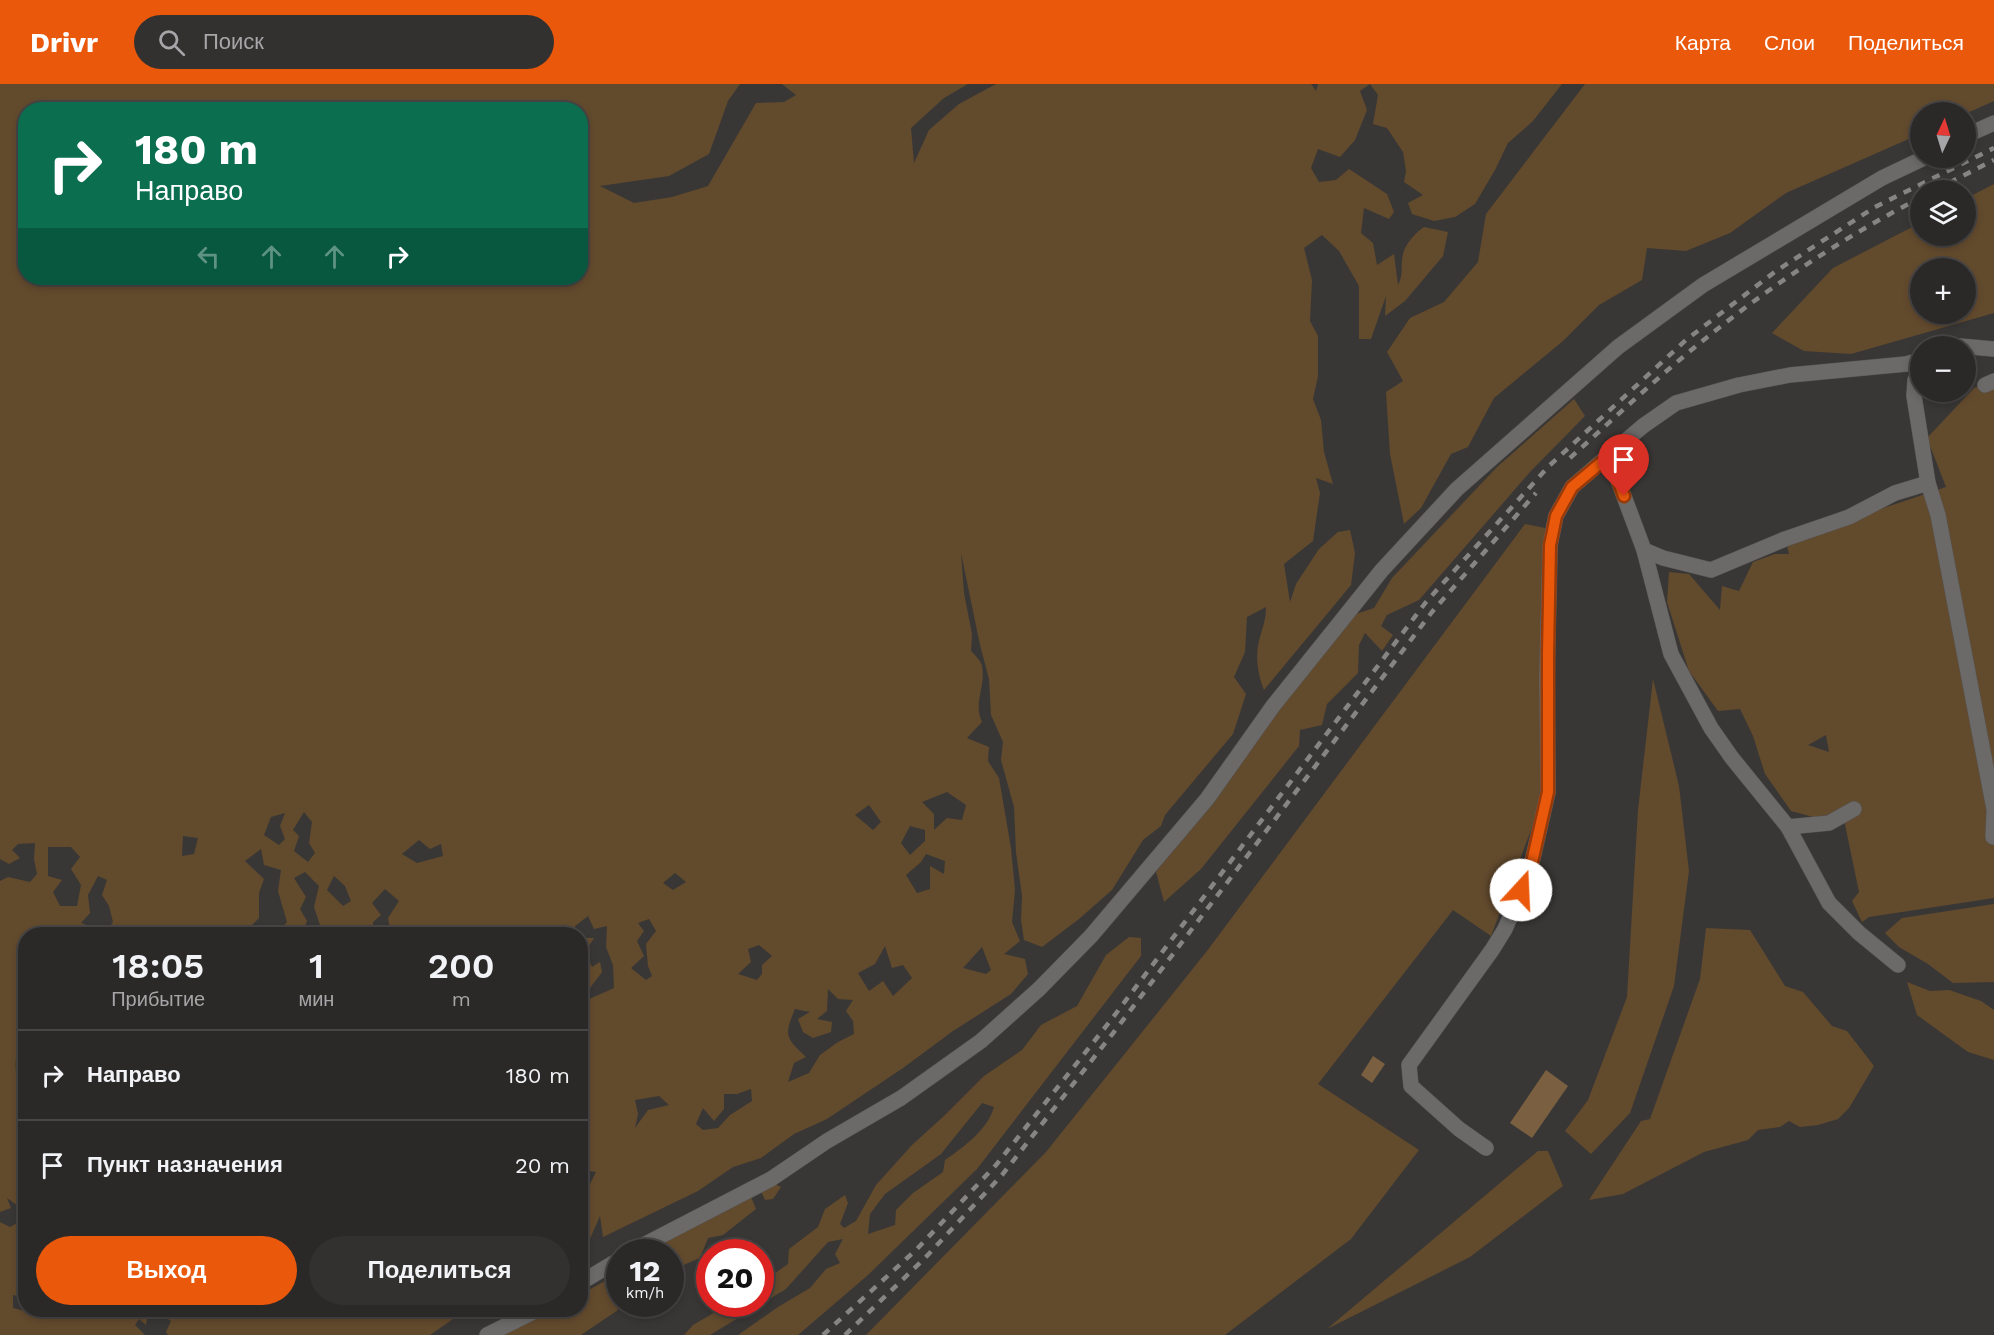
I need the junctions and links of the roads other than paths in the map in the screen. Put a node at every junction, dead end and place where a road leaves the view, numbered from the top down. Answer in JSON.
{"nodes":[{"id":1,"x":1994,"y":123,"type":"edge"},
{"id":2,"x":1976,"y":131,"type":"edge"},
{"id":3,"x":1910,"y":165,"type":"edge"},
{"id":4,"x":1976,"y":347,"type":"edge"},
{"id":5,"x":1994,"y":349,"type":"edge"},
{"id":6,"x":1910,"y":363,"type":"edge"},
{"id":7,"x":1915,"y":402,"type":"edge"},
{"id":8,"x":1609,"y":456,"type":"junction"},
{"id":9,"x":1928,"y":483,"type":"junction"},
{"id":10,"x":1644,"y":549,"type":"junction"},
{"id":11,"x":1854,"y":809,"type":"dead end"},
{"id":12,"x":1994,"y":811,"type":"edge"},
{"id":13,"x":1788,"y":827,"type":"junction"},
{"id":14,"x":1993,"y":837,"type":"edge"},
{"id":15,"x":1898,"y":965,"type":"dead end"},
{"id":16,"x":1486,"y":1148,"type":"dead end"},
{"id":17,"x":655,"y":1239,"type":"edge"},
{"id":18,"x":606,"y":1267,"type":"edge"},
{"id":19,"x":588,"y":1278,"type":"edge"},
{"id":20,"x":523,"y":1317,"type":"edge"},
{"id":21,"x":487,"y":1335,"type":"edge"}],
"edges":[{"from":1,"to":2,"type":"lane"},
{"from":3,"to":17,"type":"lane"},
{"from":4,"to":5,"type":"lane"},
{"from":6,"to":8,"type":"lane"},
{"from":7,"to":9,"type":"lane"},
{"from":8,"to":10,"type":"lane"},
{"from":8,"to":16,"type":"lane"},
{"from":9,"to":10,"type":"lane"},
{"from":9,"to":12,"type":"lane"},
{"from":10,"to":13,"type":"lane"},
{"from":11,"to":13,"type":"lane"},
{"from":12,"to":14,"type":"lane"},
{"from":13,"to":15,"type":"lane"},
{"from":18,"to":19,"type":"lane"},
{"from":20,"to":21,"type":"lane"}]}
